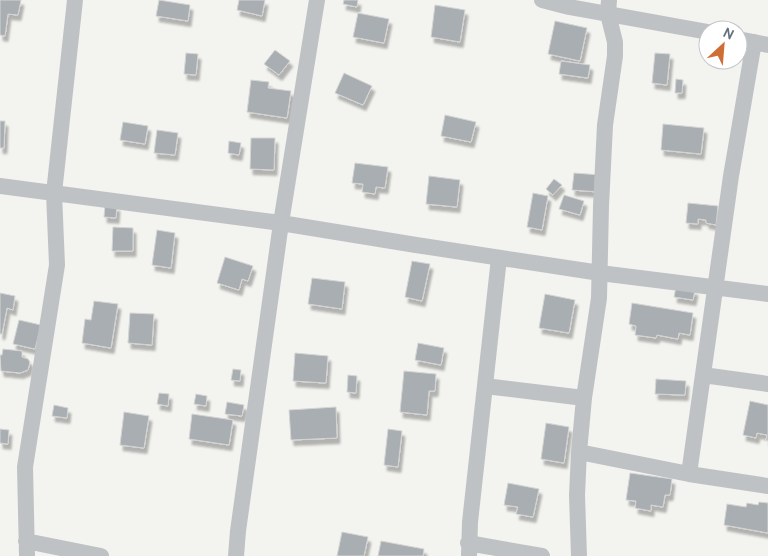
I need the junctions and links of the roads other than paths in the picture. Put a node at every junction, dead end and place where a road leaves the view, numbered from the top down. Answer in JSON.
{"nodes":[{"id":1,"x":75,"y":0,"type":"edge"},
{"id":2,"x":317,"y":0,"type":"edge"},
{"id":3,"x":542,"y":0,"type":"edge"},
{"id":4,"x":609,"y":7,"type":"edge"},
{"id":5,"x":698,"y":29,"type":"edge"},
{"id":6,"x":753,"y":42,"type":"edge"},
{"id":7,"x":0,"y":186,"type":"edge"},
{"id":8,"x":54,"y":193,"type":"junction"},
{"id":9,"x":281,"y":223,"type":"junction"},
{"id":10,"x":499,"y":258,"type":"junction"},
{"id":11,"x":600,"y":273,"type":"junction"},
{"id":12,"x":715,"y":288,"type":"junction"},
{"id":13,"x":768,"y":294,"type":"edge"},
{"id":14,"x":702,"y":375,"type":"junction"},
{"id":15,"x":768,"y":384,"type":"edge"},
{"id":16,"x":485,"y":386,"type":"junction"},
{"id":17,"x":584,"y":398,"type":"junction"},
{"id":18,"x":579,"y":452,"type":"junction"},
{"id":19,"x":689,"y":474,"type":"junction"},
{"id":20,"x":768,"y":486,"type":"edge"},
{"id":21,"x":27,"y":548,"type":"edge"},
{"id":22,"x":468,"y":550,"type":"edge"},
{"id":23,"x":101,"y":556,"type":"edge"},
{"id":24,"x":236,"y":556,"type":"edge"},
{"id":25,"x":542,"y":556,"type":"edge"},
{"id":26,"x":578,"y":556,"type":"edge"}],
"edges":[{"from":1,"to":8,"type":"street"},
{"from":2,"to":9,"type":"street"},
{"from":3,"to":4,"type":"street"},
{"from":4,"to":5,"type":"street"},
{"from":4,"to":11,"type":"street"},
{"from":6,"to":12,"type":"street"},
{"from":7,"to":8,"type":"street"},
{"from":8,"to":9,"type":"street"},
{"from":8,"to":21,"type":"street"},
{"from":9,"to":10,"type":"street"},
{"from":9,"to":24,"type":"street"},
{"from":10,"to":11,"type":"street"},
{"from":10,"to":16,"type":"street"},
{"from":11,"to":12,"type":"street"},
{"from":11,"to":17,"type":"street"},
{"from":12,"to":13,"type":"street"},
{"from":12,"to":14,"type":"street"},
{"from":14,"to":15,"type":"street"},
{"from":14,"to":19,"type":"street"},
{"from":16,"to":17,"type":"street"},
{"from":16,"to":22,"type":"street"},
{"from":17,"to":18,"type":"street"},
{"from":18,"to":19,"type":"street"},
{"from":18,"to":26,"type":"street"},
{"from":19,"to":20,"type":"street"},
{"from":21,"to":23,"type":"street"},
{"from":22,"to":25,"type":"street"}]}
